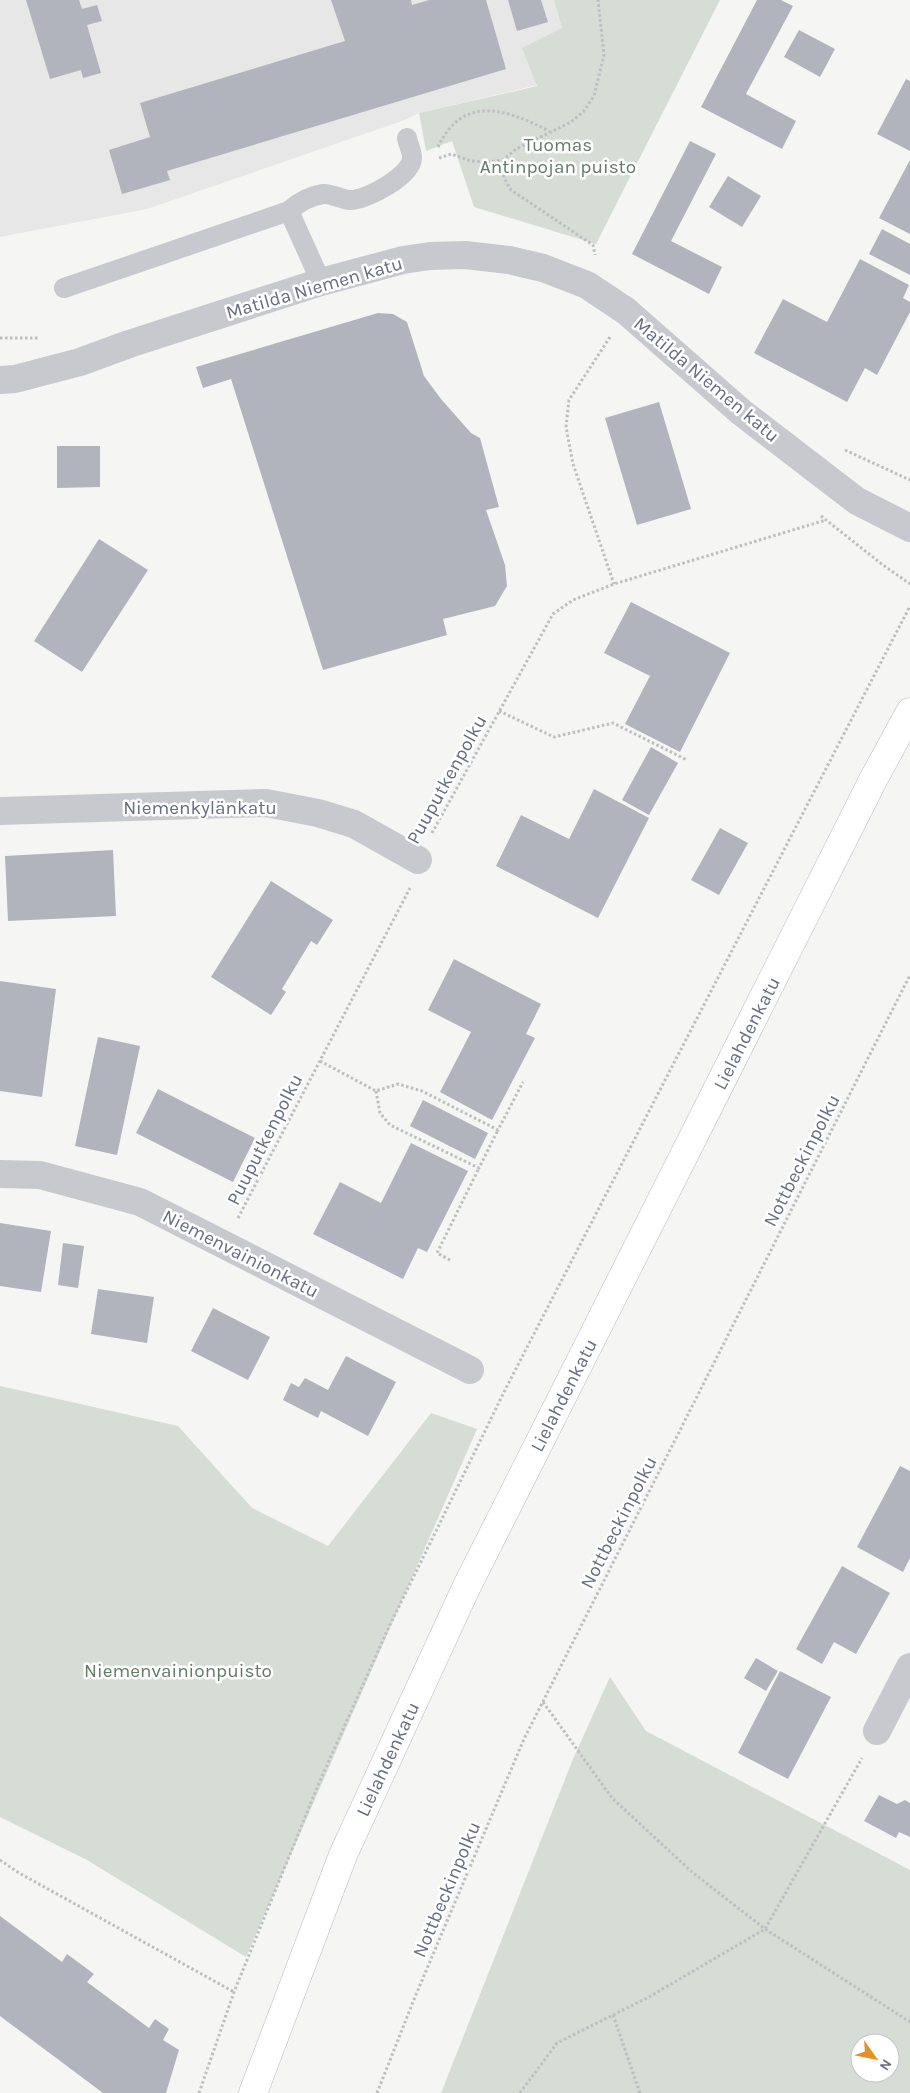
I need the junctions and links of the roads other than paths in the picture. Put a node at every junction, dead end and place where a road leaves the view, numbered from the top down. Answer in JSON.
{"nodes":[{"id":1,"x":406,"y":138,"type":"dead end"},
{"id":2,"x":289,"y":212,"type":"junction"},
{"id":3,"x":321,"y":282,"type":"junction"},
{"id":4,"x":64,"y":288,"type":"dead end"},
{"id":5,"x":0,"y":380,"type":"edge"},
{"id":6,"x":910,"y":528,"type":"edge"},
{"id":7,"x":910,"y":712,"type":"edge"},
{"id":8,"x":0,"y":811,"type":"edge"},
{"id":9,"x":418,"y":860,"type":"road end"},
{"id":10,"x":0,"y":1174,"type":"edge"},
{"id":11,"x":470,"y":1370,"type":"dead end"},
{"id":12,"x":910,"y":1667,"type":"edge"},
{"id":13,"x":877,"y":1731,"type":"road end"},
{"id":14,"x":253,"y":2093,"type":"edge"}],
"edges":[{"from":1,"to":2,"type":"lane"},
{"from":2,"to":3,"type":"lane"},
{"from":2,"to":4,"type":"lane"},
{"from":3,"to":5,"type":"street","name":"Matilda Niemen katu"},
{"from":3,"to":6,"type":"street","name":"Matilda Niemen katu"},
{"from":7,"to":14,"type":"main road","name":"Lielahdenkatu"},
{"from":8,"to":9,"type":"street","name":"Niemenkylänkatu"},
{"from":10,"to":11,"type":"street","name":"Niemenvainionkatu"},
{"from":12,"to":13,"type":"street"}]}
